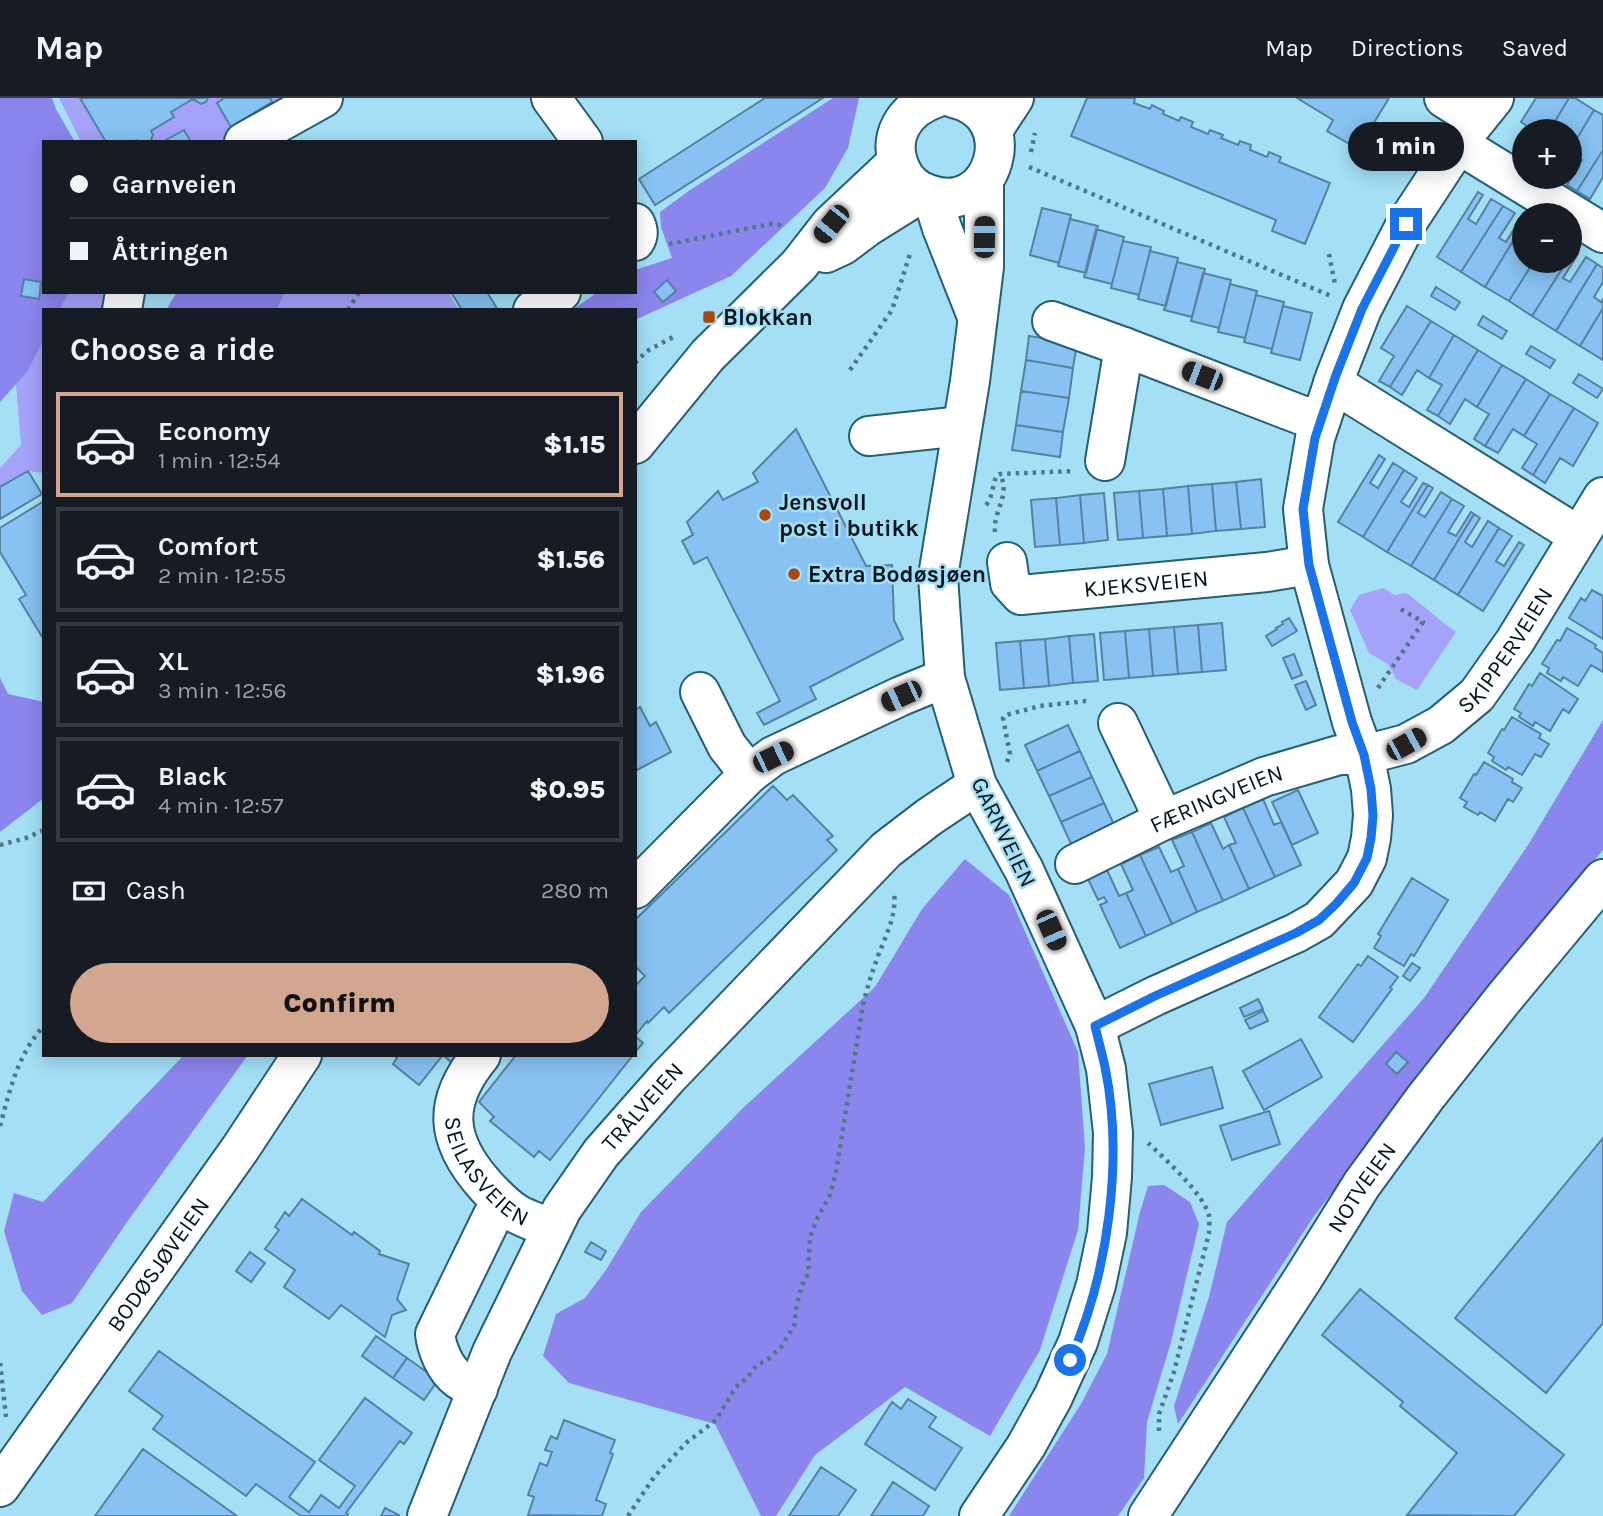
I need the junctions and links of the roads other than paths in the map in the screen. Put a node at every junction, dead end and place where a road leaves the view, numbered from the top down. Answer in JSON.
{"nodes":[{"id":1,"x":323,"y":98,"type":"edge"},
{"id":2,"x":551,"y":98,"type":"edge"},
{"id":3,"x":1014,"y":98,"type":"edge"},
{"id":4,"x":1444,"y":98,"type":"edge"},
{"id":5,"x":940,"y":100,"type":"edge"},
{"id":6,"x":1476,"y":120,"type":"edge"},
{"id":7,"x":993,"y":130,"type":"junction"},
{"id":8,"x":248,"y":140,"type":"edge"},
{"id":9,"x":582,"y":140,"type":"edge"},
{"id":10,"x":897,"y":162,"type":"junction"},
{"id":11,"x":984,"y":180,"type":"junction"},
{"id":12,"x":927,"y":194,"type":"junction"},
{"id":13,"x":1603,"y":233,"type":"edge"},
{"id":14,"x":792,"y":248,"type":"junction"},
{"id":15,"x":558,"y":294,"type":"edge"},
{"id":16,"x":536,"y":308,"type":"edge"},
{"id":17,"x":978,"y":319,"type":"junction"},
{"id":18,"x":1052,"y":321,"type":"dead end"},
{"id":19,"x":1124,"y":347,"type":"junction"},
{"id":20,"x":1333,"y":383,"type":"junction"},
{"id":21,"x":1321,"y":420,"type":"junction"},
{"id":22,"x":962,"y":426,"type":"junction"},
{"id":23,"x":869,"y":436,"type":"dead end"},
{"id":24,"x":637,"y":442,"type":"edge"},
{"id":25,"x":1105,"y":461,"type":"road end"},
{"id":26,"x":1603,"y":497,"type":"edge"},
{"id":27,"x":1579,"y":536,"type":"junction"},
{"id":28,"x":1007,"y":562,"type":"road end"},
{"id":29,"x":1309,"y":565,"type":"junction"},
{"id":30,"x":945,"y":678,"type":"junction"},
{"id":31,"x":700,"y":692,"type":"dead end"},
{"id":32,"x":1120,"y":729,"type":"road end"},
{"id":33,"x":1364,"y":755,"type":"junction"},
{"id":34,"x":749,"y":774,"type":"junction"},
{"id":35,"x":987,"y":776,"type":"junction"},
{"id":36,"x":1164,"y":820,"type":"junction"},
{"id":37,"x":1075,"y":864,"type":"dead end"},
{"id":38,"x":1603,"y":879,"type":"edge"},
{"id":39,"x":637,"y":887,"type":"edge"},
{"id":40,"x":1095,"y":1026,"type":"junction"},
{"id":41,"x":301,"y":1057,"type":"edge"},
{"id":42,"x":479,"y":1057,"type":"edge"},
{"id":43,"x":502,"y":1203,"type":"junction"},
{"id":44,"x":552,"y":1229,"type":"junction"},
{"id":45,"x":478,"y":1389,"type":"junction"},
{"id":46,"x":3,"y":1475,"type":"edge"},
{"id":47,"x":426,"y":1516,"type":"edge"},
{"id":48,"x":979,"y":1516,"type":"edge"},
{"id":49,"x":1148,"y":1516,"type":"edge"}],
"edges":[{"from":1,"to":8,"type":"street"},
{"from":2,"to":9,"type":"street"},
{"from":3,"to":7,"type":"street"},
{"from":4,"to":6,"type":"street"},
{"from":5,"to":7,"type":"street"},
{"from":5,"to":10,"type":"street"},
{"from":6,"to":13,"type":"street"},
{"from":6,"to":20,"type":"street"},
{"from":7,"to":11,"type":"street"},
{"from":10,"to":12,"type":"street"},
{"from":10,"to":14,"type":"street"},
{"from":11,"to":12,"type":"street"},
{"from":11,"to":17,"type":"street","name":"GARNVEIEN"},
{"from":12,"to":14,"type":"street"},
{"from":12,"to":17,"type":"street"},
{"from":14,"to":24,"type":"street"},
{"from":15,"to":16,"type":"street"},
{"from":17,"to":22,"type":"street","name":"GARNVEIEN"},
{"from":18,"to":19,"type":"street"},
{"from":19,"to":21,"type":"street"},
{"from":19,"to":25,"type":"street"},
{"from":20,"to":21,"type":"street"},
{"from":20,"to":27,"type":"street"},
{"from":21,"to":29,"type":"street"},
{"from":22,"to":23,"type":"street"},
{"from":22,"to":30,"type":"street","name":"GARNVEIEN"},
{"from":26,"to":27,"type":"street","name":"SKIPPERVEIEN"},
{"from":27,"to":33,"type":"street","name":"SKIPPERVEIEN"},
{"from":28,"to":29,"type":"street","name":"KJEKSVEIEN"},
{"from":29,"to":33,"type":"street"},
{"from":30,"to":34,"type":"street"},
{"from":30,"to":35,"type":"street","name":"GARNVEIEN"},
{"from":31,"to":34,"type":"street"},
{"from":32,"to":36,"type":"street"},
{"from":33,"to":36,"type":"street","name":"FÆRINGVEIEN"},
{"from":33,"to":40,"type":"street"},
{"from":34,"to":39,"type":"street"},
{"from":35,"to":40,"type":"street","name":"GARNVEIEN"},
{"from":35,"to":44,"type":"street","name":"TRÅLVEIEN"},
{"from":36,"to":37,"type":"street","name":"FÆRINGVEIEN"},
{"from":38,"to":49,"type":"street","name":"NOTVEIEN"},
{"from":40,"to":48,"type":"street","name":"GARNVEIEN"},
{"from":41,"to":46,"type":"street","name":"BODØSJØVEIEN"},
{"from":42,"to":43,"type":"street","name":"SEILASVEIEN"},
{"from":43,"to":44,"type":"street","name":"SEILASVEIEN"},
{"from":43,"to":45,"type":"street"},
{"from":44,"to":45,"type":"street","name":"TRÅLVEIEN"},
{"from":45,"to":47,"type":"street","name":"TRÅLVEIEN"}]}
